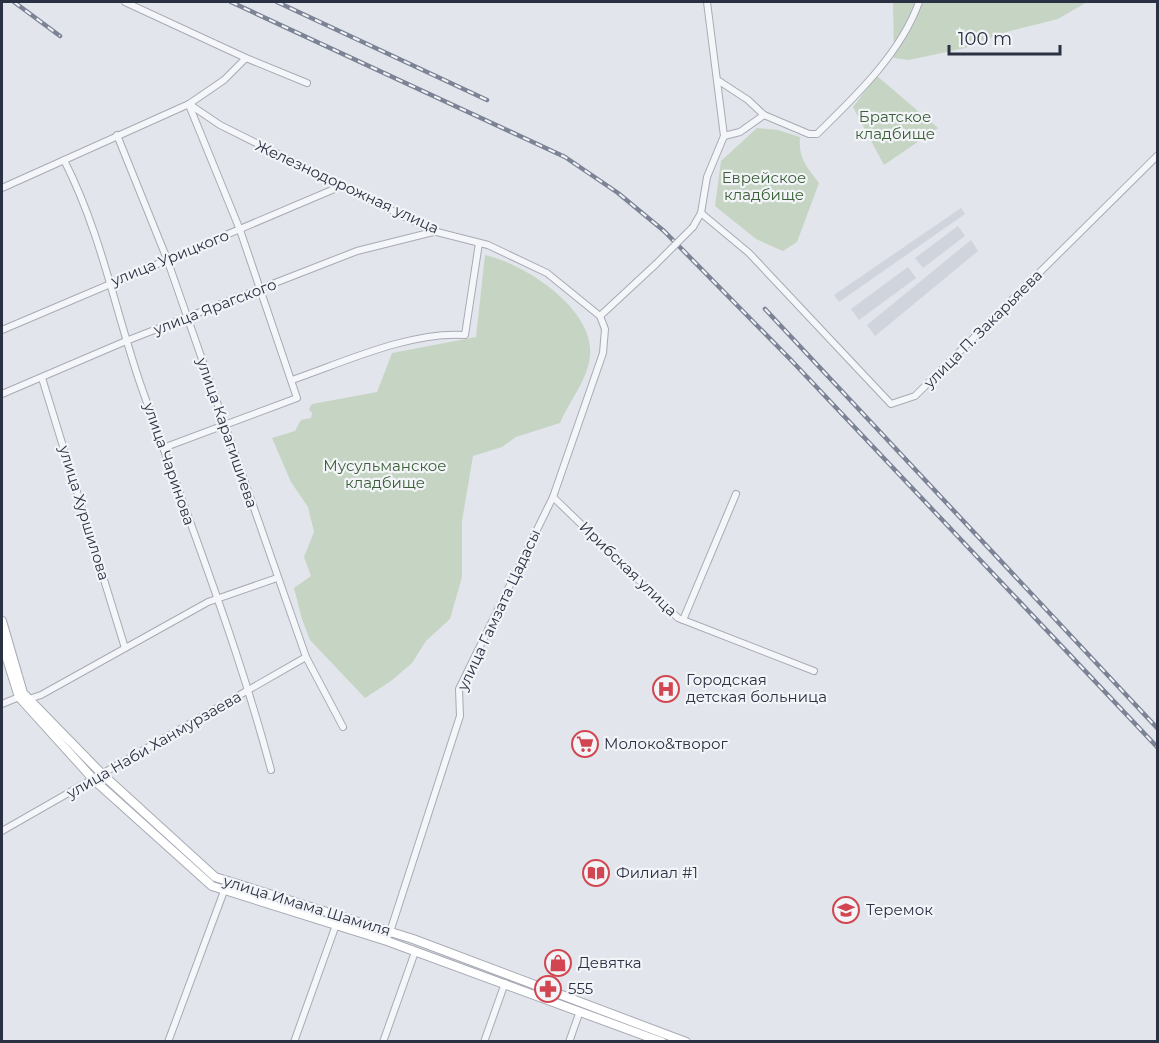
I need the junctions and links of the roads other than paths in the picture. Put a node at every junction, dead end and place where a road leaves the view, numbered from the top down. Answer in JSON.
{"nodes":[{"id":1,"x":125,"y":2,"type":"edge"},
{"id":2,"x":707,"y":2,"type":"edge"},
{"id":3,"x":919,"y":2,"type":"edge"},
{"id":4,"x":246,"y":58,"type":"junction"},
{"id":5,"x":719,"y":81,"type":"junction"},
{"id":6,"x":307,"y":83,"type":"dead end"},
{"id":7,"x":189,"y":104,"type":"junction"},
{"id":8,"x":764,"y":115,"type":"junction"},
{"id":9,"x":117,"y":135,"type":"junction"},
{"id":10,"x":724,"y":136,"type":"junction"},
{"id":11,"x":1158,"y":155,"type":"edge"},
{"id":12,"x":64,"y":160,"type":"junction"},
{"id":13,"x":339,"y":187,"type":"junction"},
{"id":14,"x":2,"y":188,"type":"edge"},
{"id":15,"x":701,"y":213,"type":"junction"},
{"id":16,"x":240,"y":230,"type":"junction"},
{"id":17,"x":434,"y":231,"type":"junction"},
{"id":18,"x":479,"y":243,"type":"junction"},
{"id":19,"x":167,"y":259,"type":"junction"},
{"id":20,"x":111,"y":281,"type":"junction"},
{"id":21,"x":260,"y":290,"type":"junction"},
{"id":22,"x":600,"y":316,"type":"junction"},
{"id":23,"x":187,"y":318,"type":"junction"},
{"id":24,"x":2,"y":330,"type":"edge"},
{"id":25,"x":126,"y":341,"type":"junction"},
{"id":26,"x":42,"y":378,"type":"junction"},
{"id":27,"x":292,"y":380,"type":"junction"},
{"id":28,"x":2,"y":394,"type":"edge"},
{"id":29,"x":223,"y":426,"type":"junction"},
{"id":30,"x":163,"y":448,"type":"junction"},
{"id":31,"x":736,"y":494,"type":"dead end"},
{"id":32,"x":553,"y":497,"type":"junction"},
{"id":33,"x":278,"y":578,"type":"junction"},
{"id":34,"x":216,"y":599,"type":"junction"},
{"id":35,"x":683,"y":620,"type":"junction"},
{"id":36,"x":2,"y":621,"type":"edge"},
{"id":37,"x":2,"y":643,"type":"edge"},
{"id":38,"x":125,"y":648,"type":"junction"},
{"id":39,"x":306,"y":657,"type":"junction"},
{"id":40,"x":814,"y":671,"type":"dead end"},
{"id":41,"x":249,"y":690,"type":"junction"},
{"id":42,"x":19,"y":697,"type":"junction"},
{"id":43,"x":29,"y":699,"type":"junction"},
{"id":44,"x":2,"y":704,"type":"edge"},
{"id":45,"x":343,"y":726,"type":"dead end"},
{"id":46,"x":271,"y":770,"type":"dead end"},
{"id":47,"x":102,"y":774,"type":"junction"},
{"id":48,"x":94,"y":780,"type":"junction"},
{"id":49,"x":2,"y":831,"type":"edge"},
{"id":50,"x":225,"y":887,"type":"junction"},
{"id":51,"x":339,"y":916,"type":"junction"},
{"id":52,"x":390,"y":931,"type":"junction"},
{"id":53,"x":387,"y":941,"type":"junction"},
{"id":54,"x":415,"y":952,"type":"junction"},
{"id":55,"x":505,"y":982,"type":"junction"},
{"id":56,"x":580,"y":1011,"type":"junction"},
{"id":57,"x":661,"y":1039,"type":"edge"},
{"id":58,"x":168,"y":1041,"type":"edge"},
{"id":59,"x":294,"y":1041,"type":"edge"},
{"id":60,"x":383,"y":1041,"type":"edge"},
{"id":61,"x":484,"y":1041,"type":"edge"},
{"id":62,"x":569,"y":1041,"type":"edge"},
{"id":63,"x":686,"y":1041,"type":"edge"}],
"edges":[{"from":1,"to":4,"type":"street"},
{"from":2,"to":5,"type":"street"},
{"from":3,"to":8,"type":"street"},
{"from":4,"to":6,"type":"street"},
{"from":4,"to":7,"type":"street"},
{"from":5,"to":8,"type":"street"},
{"from":5,"to":10,"type":"street"},
{"from":7,"to":9,"type":"street"},
{"from":7,"to":13,"type":"street","name":"Железнодорожная улица"},
{"from":7,"to":16,"type":"street"},
{"from":8,"to":10,"type":"street"},
{"from":9,"to":12,"type":"street"},
{"from":9,"to":19,"type":"street","name":"улица Карагишиева"},
{"from":10,"to":15,"type":"street"},
{"from":11,"to":15,"type":"street","name":"улица П. Закарьяева"},
{"from":12,"to":14,"type":"street"},
{"from":12,"to":20,"type":"street","name":"улица Чаринова"},
{"from":13,"to":16,"type":"street","name":"улица Урицкого"},
{"from":13,"to":17,"type":"street","name":"Железнодорожная улица"},
{"from":15,"to":22,"type":"street","bridge":true},
{"from":16,"to":19,"type":"street","name":"улица Урицкого"},
{"from":16,"to":21,"type":"street"},
{"from":17,"to":18,"type":"street","name":"Железнодорожная улица"},
{"from":17,"to":21,"type":"street","name":"улица Ярагского"},
{"from":18,"to":22,"type":"street","name":"Железнодорожная улица"},
{"from":18,"to":27,"type":"street"},
{"from":19,"to":20,"type":"street","name":"улица Урицкого"},
{"from":19,"to":23,"type":"street","name":"улица Карагишиева"},
{"from":20,"to":24,"type":"street","name":"улица Урицкого"},
{"from":20,"to":25,"type":"street","name":"улица Чаринова"},
{"from":21,"to":23,"type":"street","name":"улица Ярагского"},
{"from":21,"to":27,"type":"street"},
{"from":22,"to":32,"type":"street","name":"улица Гамзата Цадасы"},
{"from":23,"to":25,"type":"street","name":"улица Ярагского"},
{"from":23,"to":29,"type":"street","name":"улица Карагишиева"},
{"from":25,"to":26,"type":"street","name":"улица Ярагского"},
{"from":25,"to":30,"type":"street","name":"улица Чаринова"},
{"from":26,"to":28,"type":"street","name":"улица Ярагского"},
{"from":26,"to":38,"type":"street","name":"улица Хуршилова"},
{"from":27,"to":29,"type":"street"},
{"from":29,"to":30,"type":"street"},
{"from":29,"to":33,"type":"street","name":"улица Карагишиева"},
{"from":30,"to":34,"type":"street","name":"улица Чаринова"},
{"from":31,"to":35,"type":"street","name":"Ирибская улица"},
{"from":32,"to":35,"type":"street","name":"Ирибская улица"},
{"from":32,"to":52,"type":"street","name":"улица Гамзата Цадасы"},
{"from":33,"to":34,"type":"street"},
{"from":33,"to":39,"type":"street","name":"улица Карагишиева"},
{"from":34,"to":38,"type":"street"},
{"from":34,"to":41,"type":"street","name":"улица Чаринова"},
{"from":35,"to":40,"type":"street"},
{"from":36,"to":43,"type":"main road","name":"улица Имама Шамиля"},
{"from":37,"to":42,"type":"main road","name":"улица Имама Шамиля"},
{"from":38,"to":43,"type":"street"},
{"from":39,"to":41,"type":"street","name":"улица Наби Ханмурзаева"},
{"from":39,"to":45,"type":"street","name":"улица Карагишиева"},
{"from":41,"to":46,"type":"street","name":"улица Чаринова"},
{"from":41,"to":47,"type":"street","name":"улица Наби Ханмурзаева"},
{"from":42,"to":44,"type":"street"},
{"from":42,"to":48,"type":"main road","name":"улица Имама Шамиля"},
{"from":43,"to":47,"type":"main road","name":"улица Имама Шамиля"},
{"from":47,"to":48,"type":"street","name":"улица Наби Ханмурзаева"},
{"from":47,"to":50,"type":"main road","name":"улица Имама Шамиля"},
{"from":48,"to":49,"type":"street","name":"улица Наби Ханмурзаева"},
{"from":48,"to":50,"type":"main road","name":"улица Имама Шамиля"},
{"from":50,"to":51,"type":"main road","name":"улица Имама Шамиля"},
{"from":50,"to":53,"type":"main road","name":"улица Имама Шамиля"},
{"from":50,"to":58,"type":"street"},
{"from":51,"to":52,"type":"main road","name":"улица Имама Шамиля"},
{"from":51,"to":59,"type":"street"},
{"from":52,"to":53,"type":"street","name":"улица Гамзата Цадасы"},
{"from":52,"to":57,"type":"main road","name":"улица Имама Шамиля"},
{"from":53,"to":54,"type":"main road","name":"улица Имама Шамиля"},
{"from":54,"to":55,"type":"main road","name":"улица Имама Шамиля"},
{"from":54,"to":60,"type":"street"},
{"from":55,"to":56,"type":"main road","name":"улица Имама Шамиля"},
{"from":55,"to":61,"type":"street"},
{"from":56,"to":57,"type":"main road","name":"улица Имама Шамиля"},
{"from":56,"to":62,"type":"street"},
{"from":57,"to":63,"type":"main road","name":"улица Имама Шамиля"}]}
